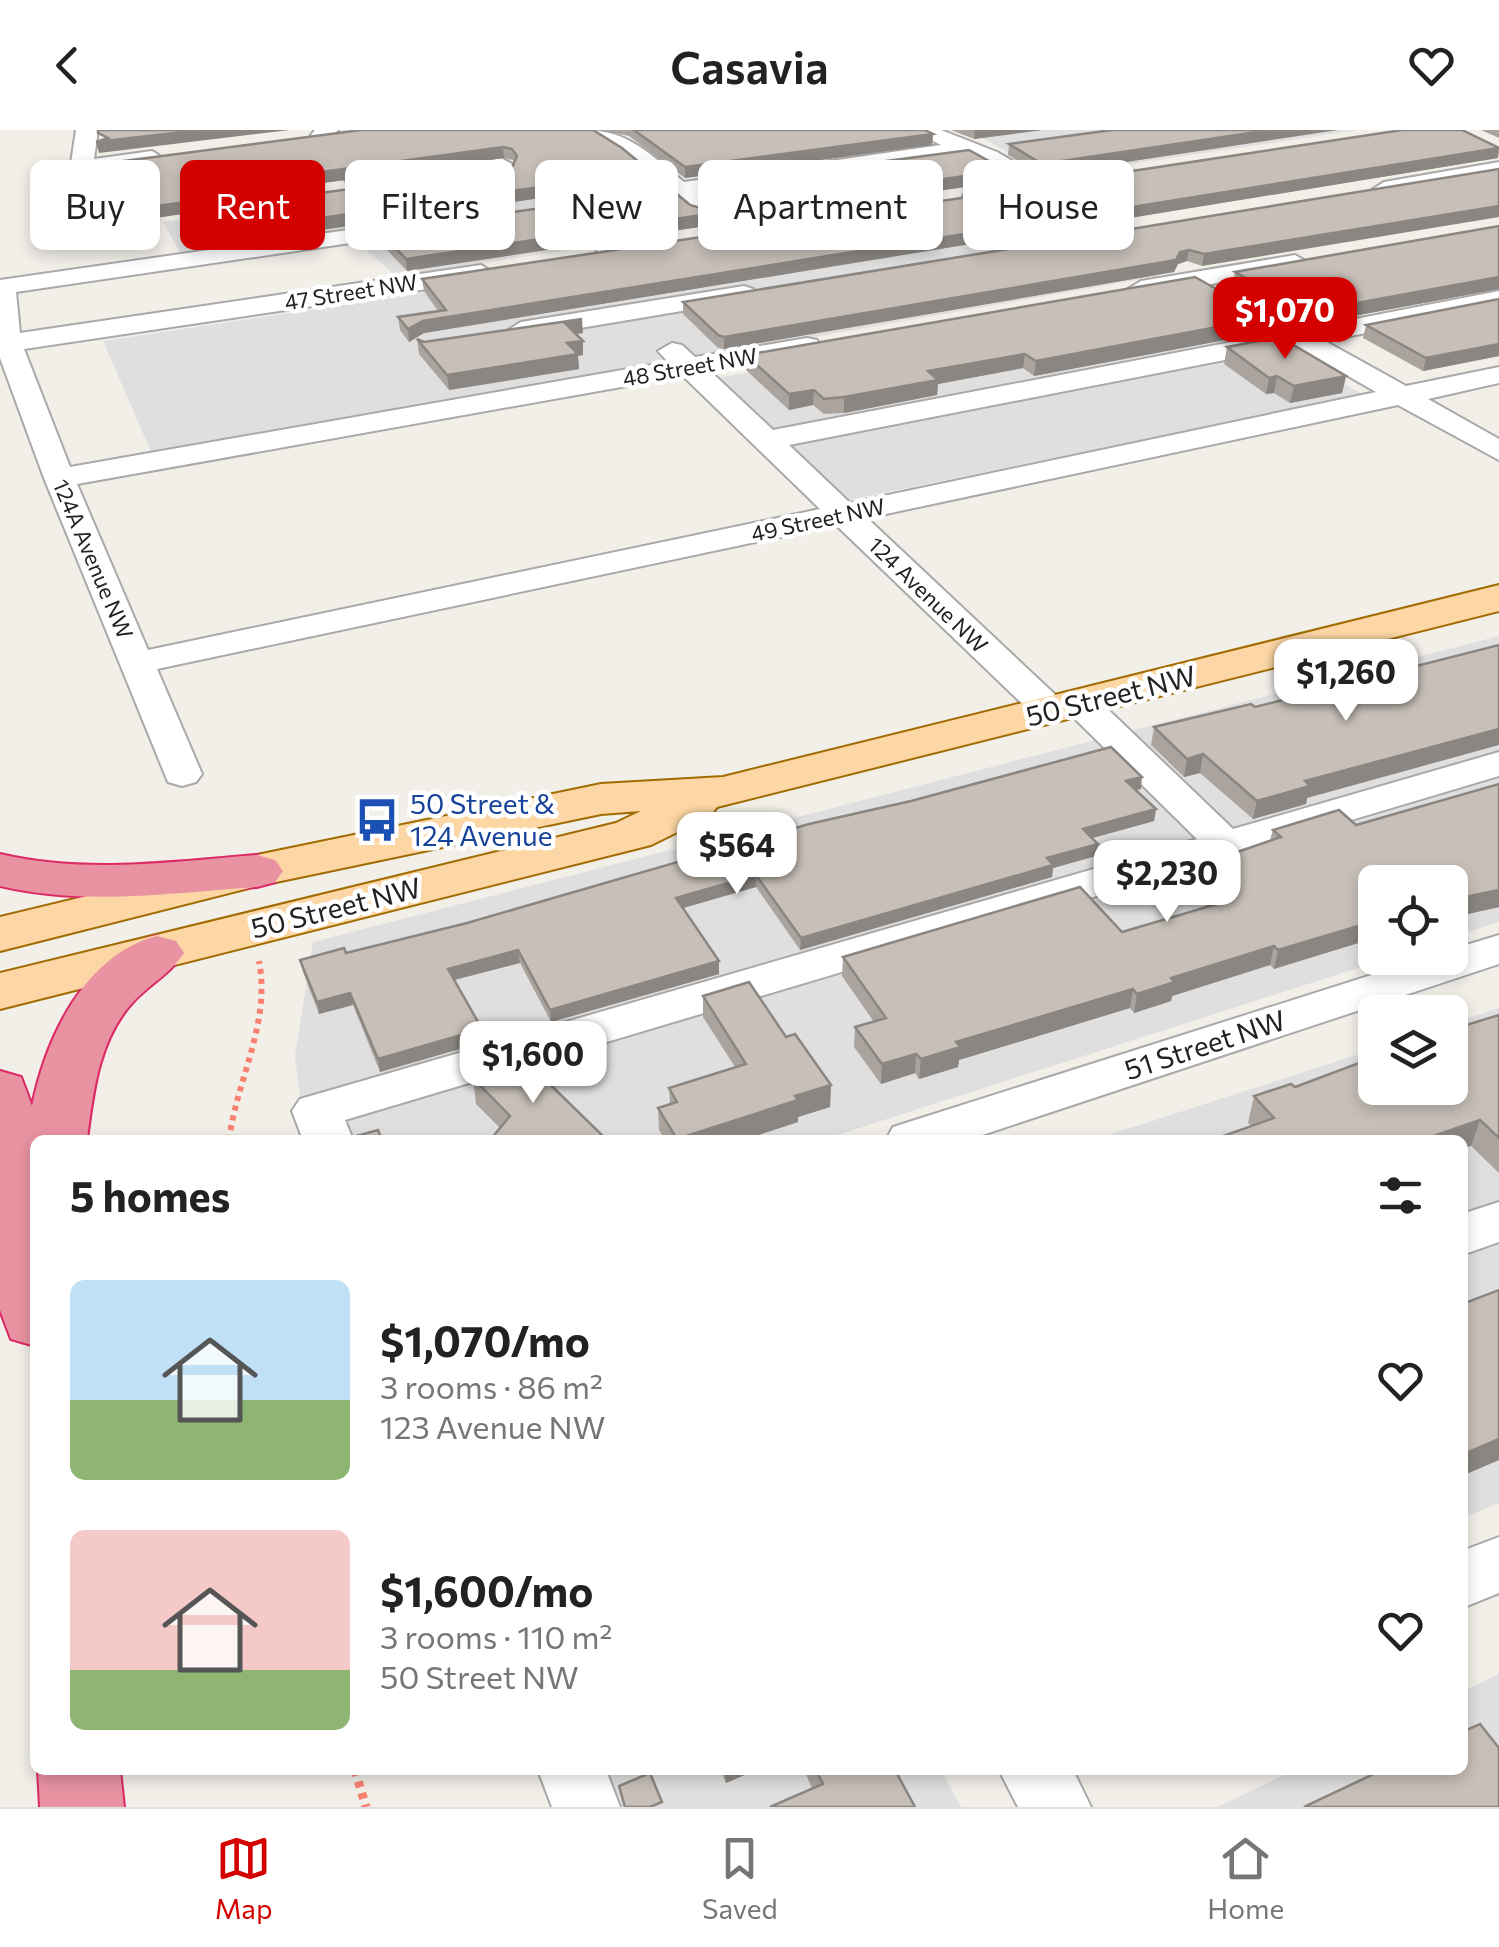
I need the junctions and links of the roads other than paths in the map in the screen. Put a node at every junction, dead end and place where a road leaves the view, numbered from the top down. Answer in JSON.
{"nodes":[{"id":1,"x":87,"y":130,"type":"edge"},
{"id":2,"x":595,"y":130,"type":"edge"},
{"id":3,"x":922,"y":130,"type":"edge"},
{"id":4,"x":354,"y":132,"type":"edge"},
{"id":5,"x":318,"y":134,"type":"edge"},
{"id":6,"x":1015,"y":145,"type":"edge"},
{"id":7,"x":969,"y":148,"type":"junction"},
{"id":8,"x":173,"y":155,"type":"edge"},
{"id":9,"x":81,"y":160,"type":"edge"},
{"id":10,"x":137,"y":160,"type":"edge"},
{"id":11,"x":643,"y":160,"type":"edge"},
{"id":12,"x":990,"y":160,"type":"edge"},
{"id":13,"x":345,"y":166,"type":"edge"},
{"id":14,"x":1499,"y":168,"type":"edge"},
{"id":15,"x":678,"y":190,"type":"joint"},
{"id":16,"x":1366,"y":192,"type":"edge"},
{"id":17,"x":535,"y":210,"type":"edge"},
{"id":18,"x":525,"y":212,"type":"edge"},
{"id":19,"x":1158,"y":228,"type":"edge"},
{"id":20,"x":1134,"y":232,"type":"edge"},
{"id":21,"x":345,"y":238,"type":"edge"},
{"id":22,"x":693,"y":241,"type":"edge"},
{"id":23,"x":1134,"y":242,"type":"edge"},
{"id":24,"x":621,"y":250,"type":"edge"},
{"id":25,"x":576,"y":259,"type":"edge"},
{"id":26,"x":1311,"y":259,"type":"edge"},
{"id":27,"x":500,"y":270,"type":"edge"},
{"id":28,"x":1198,"y":279,"type":"junction"},
{"id":29,"x":769,"y":290,"type":"edge"},
{"id":30,"x":1120,"y":292,"type":"edge"},
{"id":31,"x":1232,"y":299,"type":"edge"},
{"id":32,"x":1499,"y":299,"type":"edge"},
{"id":33,"x":633,"y":312,"type":"junction"},
{"id":34,"x":1267,"y":318,"type":"dead end"},
{"id":35,"x":500,"y":333,"type":"edge"},
{"id":36,"x":1302,"y":338,"type":"junction"},
{"id":37,"x":826,"y":343,"type":"edge"},
{"id":38,"x":8,"y":344,"type":"junction"},
{"id":39,"x":688,"y":367,"type":"junction"},
{"id":40,"x":1499,"y":375,"type":"edge"},
{"id":41,"x":1402,"y":394,"type":"junction"},
{"id":42,"x":764,"y":441,"type":"junction"},
{"id":43,"x":1499,"y":452,"type":"edge"},
{"id":44,"x":59,"y":478,"type":"junction"},
{"id":45,"x":844,"y":515,"type":"junction"},
{"id":46,"x":1499,"y":598,"type":"edge"},
{"id":47,"x":136,"y":663,"type":"junction"},
{"id":48,"x":1066,"y":708,"type":"junction"},
{"id":49,"x":1499,"y":764,"type":"edge"},
{"id":50,"x":182,"y":774,"type":"dead end"},
{"id":51,"x":723,"y":792,"type":"junction"},
{"id":52,"x":1223,"y":842,"type":"junction"},
{"id":53,"x":0,"y":870,"type":"edge"},
{"id":54,"x":257,"y":872,"type":"junction"},
{"id":55,"x":0,"y":934,"type":"edge"},
{"id":56,"x":1499,"y":949,"type":"edge"},
{"id":57,"x":157,"y":953,"type":"junction"},
{"id":58,"x":0,"y":991,"type":"edge"},
{"id":59,"x":0,"y":1092,"type":"edge"},
{"id":60,"x":58,"y":1135,"type":"edge"},
{"id":61,"x":326,"y":1135,"type":"edge"},
{"id":62,"x":925,"y":1135,"type":"edge"},
{"id":63,"x":1499,"y":1222,"type":"edge"},
{"id":64,"x":1468,"y":1233,"type":"edge"},
{"id":65,"x":30,"y":1287,"type":"edge"},
{"id":66,"x":1499,"y":1564,"type":"edge"},
{"id":67,"x":1468,"y":1577,"type":"edge"},
{"id":68,"x":79,"y":1775,"type":"edge"},
{"id":69,"x":574,"y":1775,"type":"edge"},
{"id":70,"x":1035,"y":1775,"type":"edge"},
{"id":71,"x":82,"y":1807,"type":"edge"},
{"id":72,"x":586,"y":1807,"type":"edge"},
{"id":73,"x":1057,"y":1807,"type":"edge"}],
"edges":[{"from":1,"to":9,"type":"street"},
{"from":2,"to":11,"type":"street"},
{"from":3,"to":7,"type":"street"},
{"from":4,"to":5,"type":"street"},
{"from":5,"to":13,"type":"street"},
{"from":6,"to":7,"type":"street"},
{"from":7,"to":12,"type":"street"},
{"from":7,"to":15,"type":"street"},
{"from":8,"to":10,"type":"street"},
{"from":14,"to":16,"type":"street"},
{"from":15,"to":22,"type":"street"},
{"from":17,"to":18,"type":"street"},
{"from":19,"to":20,"type":"street"},
{"from":21,"to":38,"type":"street","name":"124A Avenue NW"},
{"from":23,"to":28,"type":"street"},
{"from":24,"to":25,"type":"street"},
{"from":26,"to":28,"type":"street"},
{"from":27,"to":38,"type":"street","name":"47 Street NW"},
{"from":28,"to":30,"type":"street"},
{"from":28,"to":31,"type":"street"},
{"from":29,"to":33,"type":"street"},
{"from":32,"to":36,"type":"street"},
{"from":33,"to":35,"type":"street"},
{"from":33,"to":39,"type":"street","name":"124 Avenue NW"},
{"from":34,"to":36,"type":"street"},
{"from":36,"to":41,"type":"street"},
{"from":36,"to":42,"type":"street"},
{"from":37,"to":39,"type":"street","name":"48 Street NW"},
{"from":38,"to":44,"type":"street","name":"124A Avenue NW"},
{"from":39,"to":42,"type":"street","name":"124 Avenue NW"},
{"from":39,"to":44,"type":"street","name":"48 Street NW"},
{"from":40,"to":41,"type":"street","name":"49 Street NW"},
{"from":41,"to":43,"type":"street"},
{"from":41,"to":45,"type":"street","name":"49 Street NW"},
{"from":42,"to":45,"type":"street","name":"124 Avenue NW"},
{"from":44,"to":47,"type":"street","name":"124A Avenue NW"},
{"from":45,"to":47,"type":"street","name":"49 Street NW"},
{"from":45,"to":48,"type":"street","name":"124 Avenue NW"},
{"from":46,"to":48,"type":"main road","name":"50 Street NW"},
{"from":47,"to":50,"type":"street","name":"124A Avenue NW"},
{"from":48,"to":51,"type":"main road","name":"50 Street NW"},
{"from":48,"to":52,"type":"street","name":"124 Avenue NW"},
{"from":49,"to":52,"type":"street"},
{"from":51,"to":54,"type":"main road","name":"50 Street NW"},
{"from":51,"to":57,"type":"main road","name":"50 Street NW"},
{"from":52,"to":61,"type":"street"},
{"from":53,"to":54,"type":"highway"},
{"from":54,"to":55,"type":"main road","name":"50 Street NW"},
{"from":56,"to":62,"type":"street","name":"51 Street NW"},
{"from":57,"to":58,"type":"main road","name":"50 Street NW"},
{"from":57,"to":60,"type":"highway"},
{"from":59,"to":65,"type":"highway"},
{"from":63,"to":64,"type":"street"},
{"from":66,"to":67,"type":"street"},
{"from":68,"to":71,"type":"highway"},
{"from":69,"to":72,"type":"street"},
{"from":70,"to":73,"type":"street"}]}
